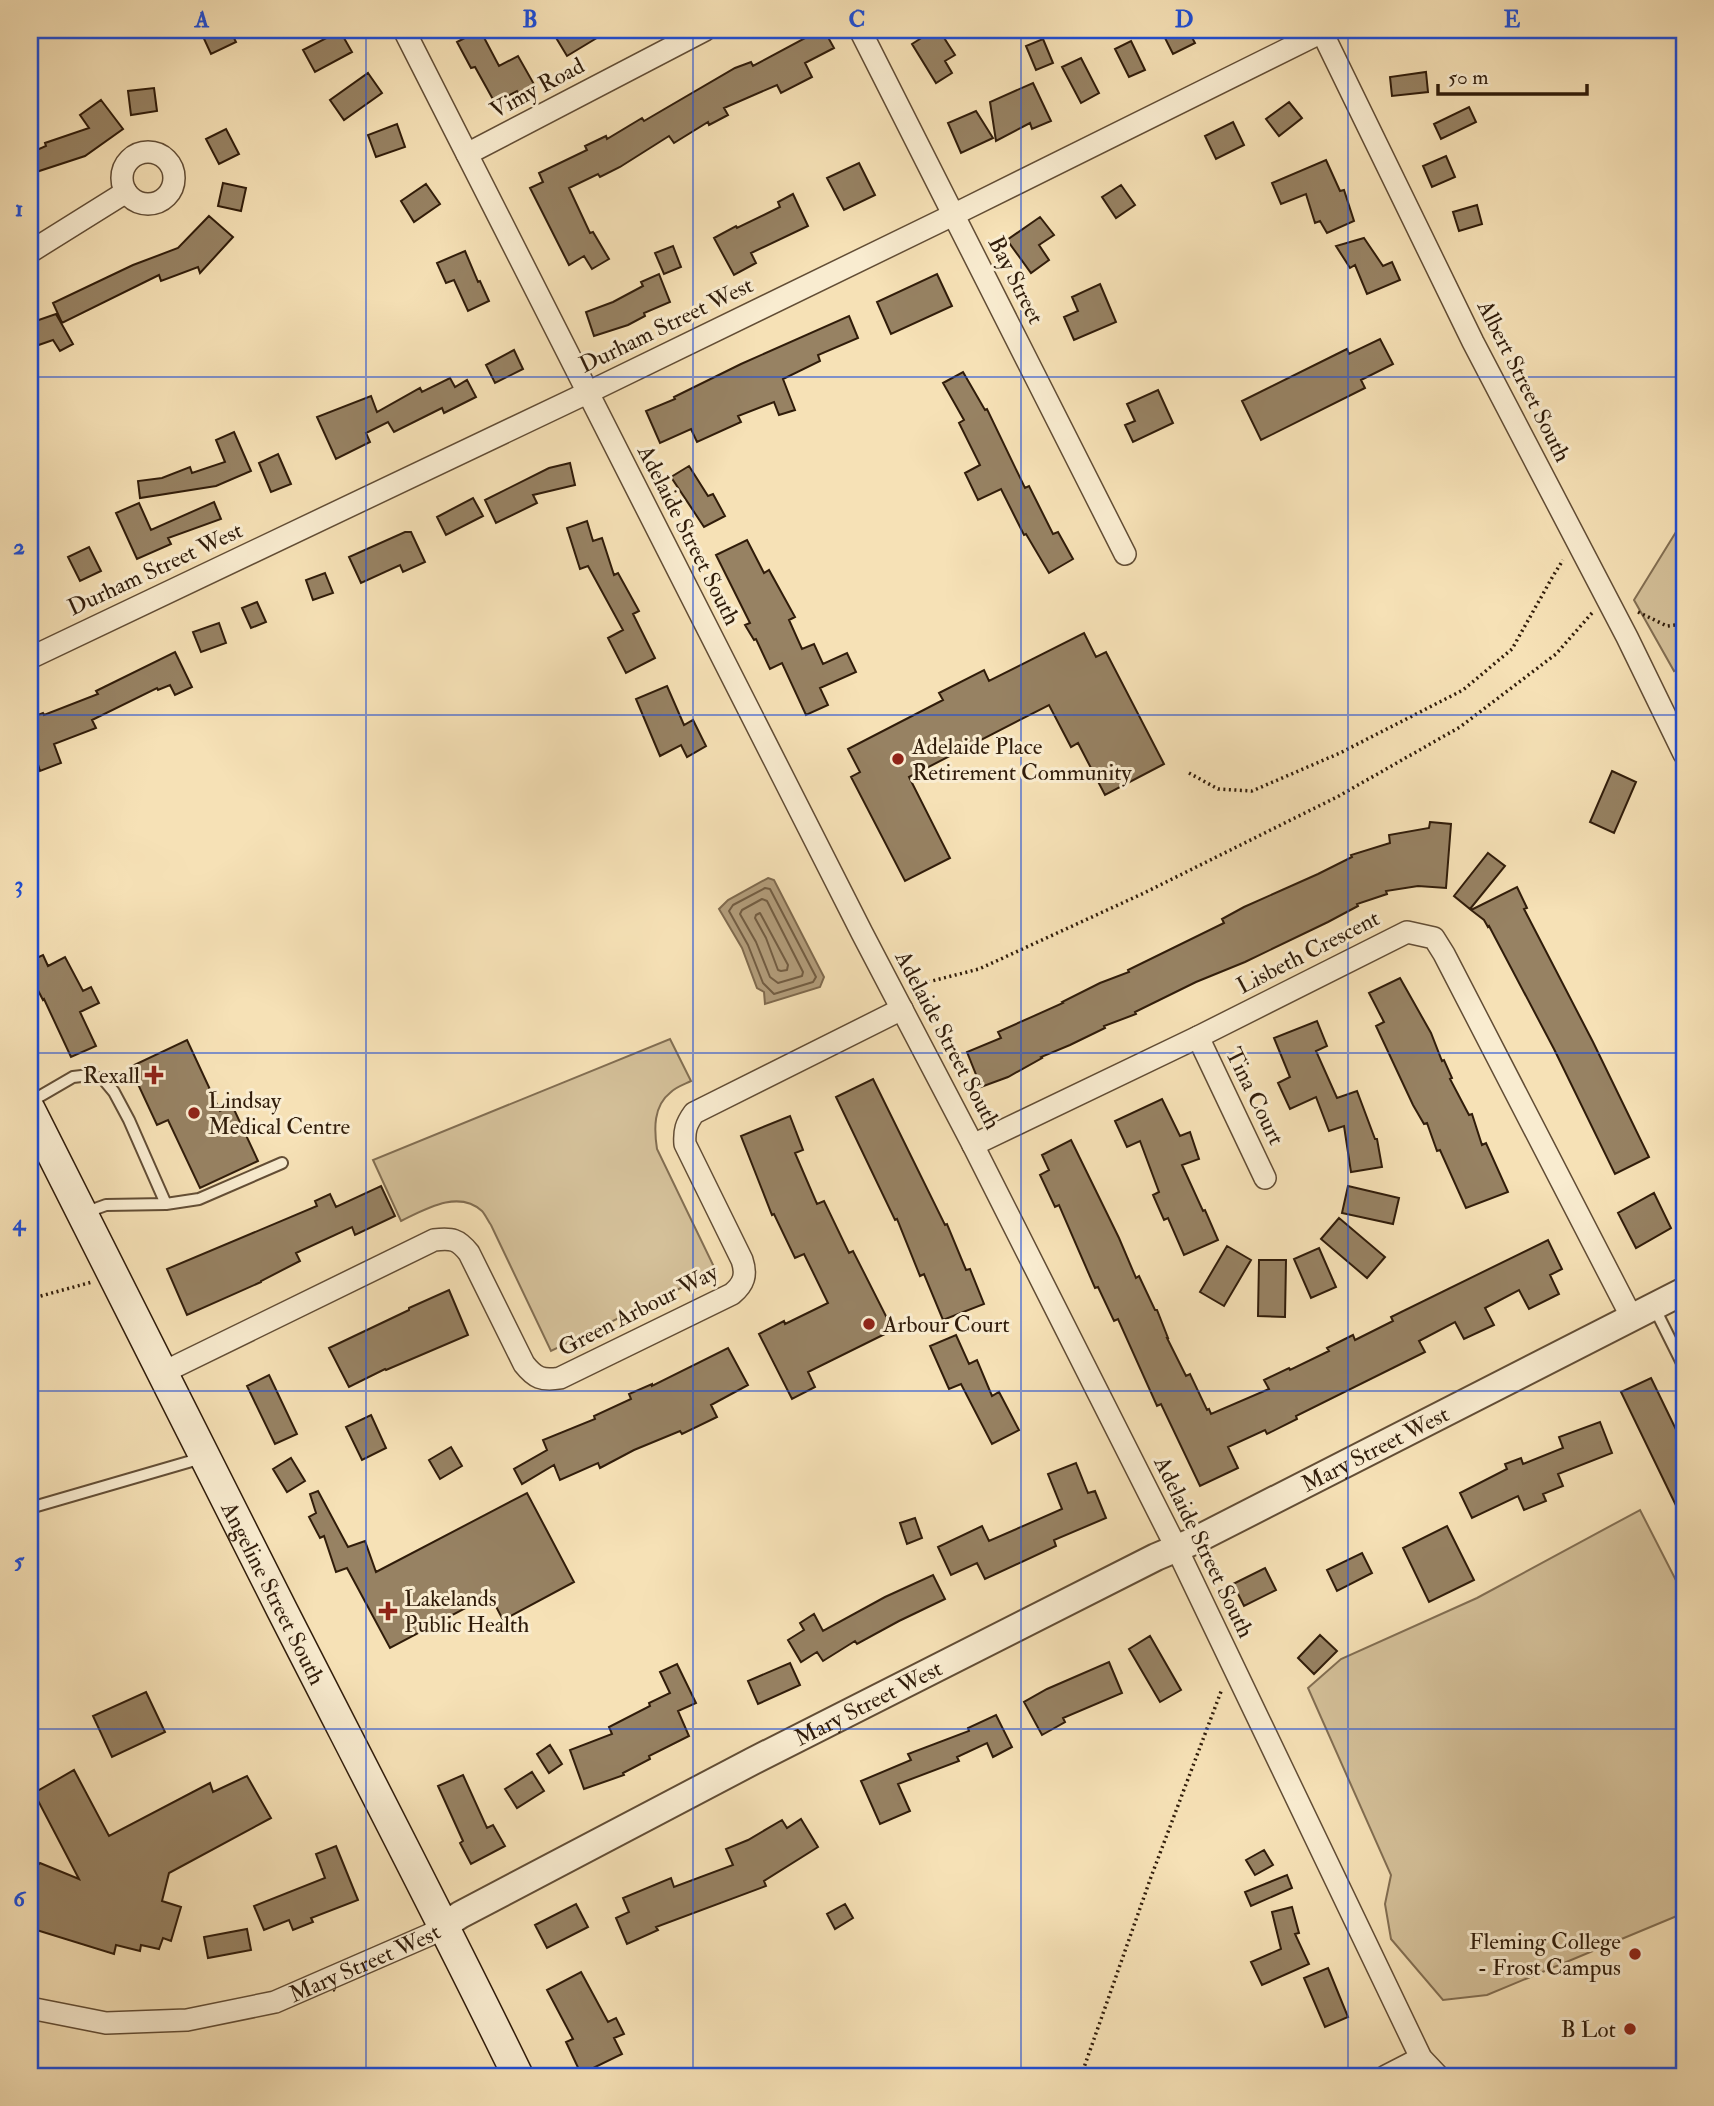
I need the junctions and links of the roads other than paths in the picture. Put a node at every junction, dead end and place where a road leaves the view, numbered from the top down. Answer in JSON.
{"nodes":[{"id":1,"x":404,"y":30,"type":"edge"},
{"id":2,"x":705,"y":30,"type":"edge"},
{"id":3,"x":860,"y":30,"type":"edge"},
{"id":4,"x":1322,"y":31,"type":"edge"},
{"id":5,"x":467,"y":154,"type":"junction"},
{"id":6,"x":126,"y":192,"type":"dead end"},
{"id":7,"x":953,"y":215,"type":"junction"},
{"id":8,"x":30,"y":252,"type":"edge"},
{"id":9,"x":587,"y":393,"type":"junction"},
{"id":10,"x":1125,"y":554,"type":"dead end"},
{"id":11,"x":30,"y":658,"type":"edge"},
{"id":12,"x":1684,"y":754,"type":"edge"},
{"id":13,"x":898,"y":1001,"type":"junction"},
{"id":14,"x":1198,"y":1037,"type":"junction"},
{"id":15,"x":30,"y":1101,"type":"edge"},
{"id":16,"x":30,"y":1110,"type":"edge"},
{"id":17,"x":973,"y":1145,"type":"junction"},
{"id":18,"x":282,"y":1163,"type":"dead end"},
{"id":19,"x":1265,"y":1178,"type":"dead end"},
{"id":20,"x":166,"y":1204,"type":"junction"},
{"id":21,"x":83,"y":1213,"type":"junction"},
{"id":22,"x":1684,"y":1291,"type":"edge"},
{"id":23,"x":1642,"y":1312,"type":"junction"},
{"id":24,"x":1684,"y":1367,"type":"edge"},
{"id":25,"x":164,"y":1372,"type":"junction"},
{"id":26,"x":206,"y":1457,"type":"junction"},
{"id":27,"x":30,"y":1508,"type":"edge"},
{"id":28,"x":1177,"y":1549,"type":"junction"},
{"id":29,"x":445,"y":1925,"type":"junction"},
{"id":30,"x":30,"y":2008,"type":"edge"},
{"id":31,"x":1421,"y":2058,"type":"junction"},
{"id":32,"x":518,"y":2076,"type":"edge"},
{"id":33,"x":1386,"y":2076,"type":"edge"},
{"id":34,"x":1438,"y":2076,"type":"edge"}],
"edges":[{"from":1,"to":5,"type":"street","name":"Adelaide Street South"},
{"from":2,"to":5,"type":"street","name":"Vimy Road"},
{"from":3,"to":7,"type":"street","name":"Bay Street"},
{"from":4,"to":7,"type":"street","name":"Durham Street West"},
{"from":4,"to":12,"type":"street","name":"Albert Street South"},
{"from":5,"to":9,"type":"street","name":"Adelaide Street South"},
{"from":6,"to":8,"type":"street"},
{"from":7,"to":9,"type":"street","name":"Durham Street West"},
{"from":7,"to":10,"type":"street","name":"Bay Street"},
{"from":9,"to":11,"type":"street","name":"Durham Street West"},
{"from":9,"to":13,"type":"street","name":"Adelaide Street South"},
{"from":13,"to":17,"type":"street","name":"Adelaide Street South"},
{"from":13,"to":25,"type":"street","name":"Green Arbour Way"},
{"from":14,"to":17,"type":"street","name":"Lisbeth Crescent"},
{"from":14,"to":19,"type":"street","name":"Tina Court"},
{"from":14,"to":23,"type":"street","name":"Lisbeth Crescent"},
{"from":15,"to":20,"type":"lane"},
{"from":16,"to":21,"type":"main road","name":"Angeline Street South"},
{"from":17,"to":28,"type":"street","name":"Adelaide Street South"},
{"from":18,"to":20,"type":"lane"},
{"from":20,"to":21,"type":"lane"},
{"from":21,"to":25,"type":"main road","name":"Angeline Street South"},
{"from":22,"to":23,"type":"street","name":"Mary Street West"},
{"from":23,"to":24,"type":"lane"},
{"from":23,"to":28,"type":"street","name":"Mary Street West"},
{"from":25,"to":26,"type":"main road","name":"Angeline Street South"},
{"from":26,"to":27,"type":"lane"},
{"from":26,"to":29,"type":"main road","name":"Angeline Street South"},
{"from":28,"to":29,"type":"street","name":"Mary Street West"},
{"from":28,"to":31,"type":"street","name":"Adelaide Street South"},
{"from":29,"to":30,"type":"street","name":"Mary Street West"},
{"from":29,"to":32,"type":"main road","name":"Angeline Street South"},
{"from":31,"to":33,"type":"street"},
{"from":31,"to":34,"type":"street","name":"Adelaide Street South"}]}
